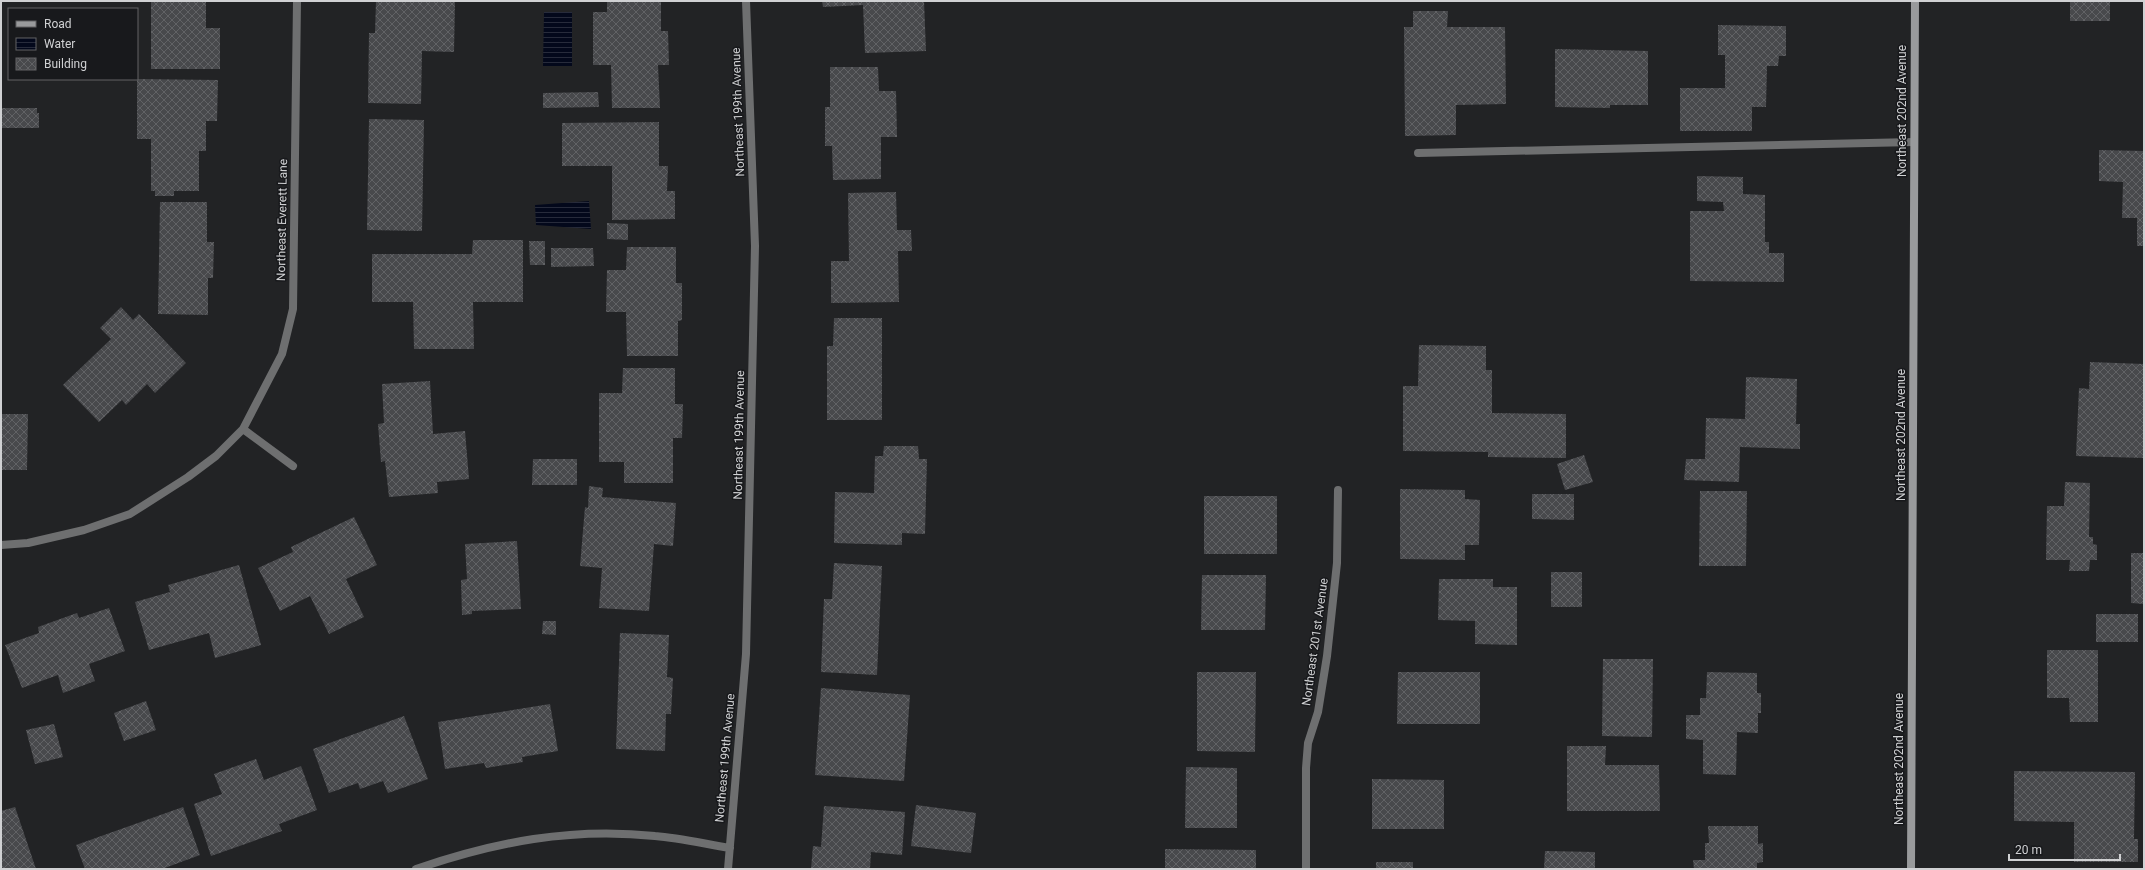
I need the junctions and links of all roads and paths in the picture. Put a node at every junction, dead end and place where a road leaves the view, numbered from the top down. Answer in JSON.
{"nodes":[{"id":1,"x":297,"y":1,"type":"edge"},
{"id":2,"x":746,"y":1,"type":"edge"},
{"id":3,"x":1915,"y":1,"type":"edge"},
{"id":4,"x":1914,"y":142,"type":"junction"},
{"id":5,"x":1418,"y":153,"type":"dead end"},
{"id":6,"x":243,"y":429,"type":"junction"},
{"id":7,"x":294,"y":466,"type":"dead end"},
{"id":8,"x":1338,"y":490,"type":"dead end"},
{"id":9,"x":1,"y":545,"type":"edge"},
{"id":10,"x":730,"y":848,"type":"junction"},
{"id":11,"x":416,"y":869,"type":"edge"},
{"id":12,"x":728,"y":869,"type":"edge"},
{"id":13,"x":1306,"y":869,"type":"edge"},
{"id":14,"x":1911,"y":869,"type":"edge"}],
"edges":[{"from":1,"to":6,"type":"street","name":"Northeast Everett Lane"},
{"from":2,"to":10,"type":"street","name":"Northeast 199th Avenue"},
{"from":3,"to":4,"type":"main road","name":"Northeast 202nd Avenue"},
{"from":4,"to":5,"type":"street"},
{"from":4,"to":14,"type":"main road","name":"Northeast 202nd Avenue"},
{"from":6,"to":7,"type":"street"},
{"from":6,"to":9,"type":"street","name":"Northeast Everett Lane"},
{"from":8,"to":13,"type":"street","name":"Northeast 201st Avenue"},
{"from":10,"to":11,"type":"street"},
{"from":10,"to":12,"type":"street","name":"Northeast 199th Avenue"}]}
